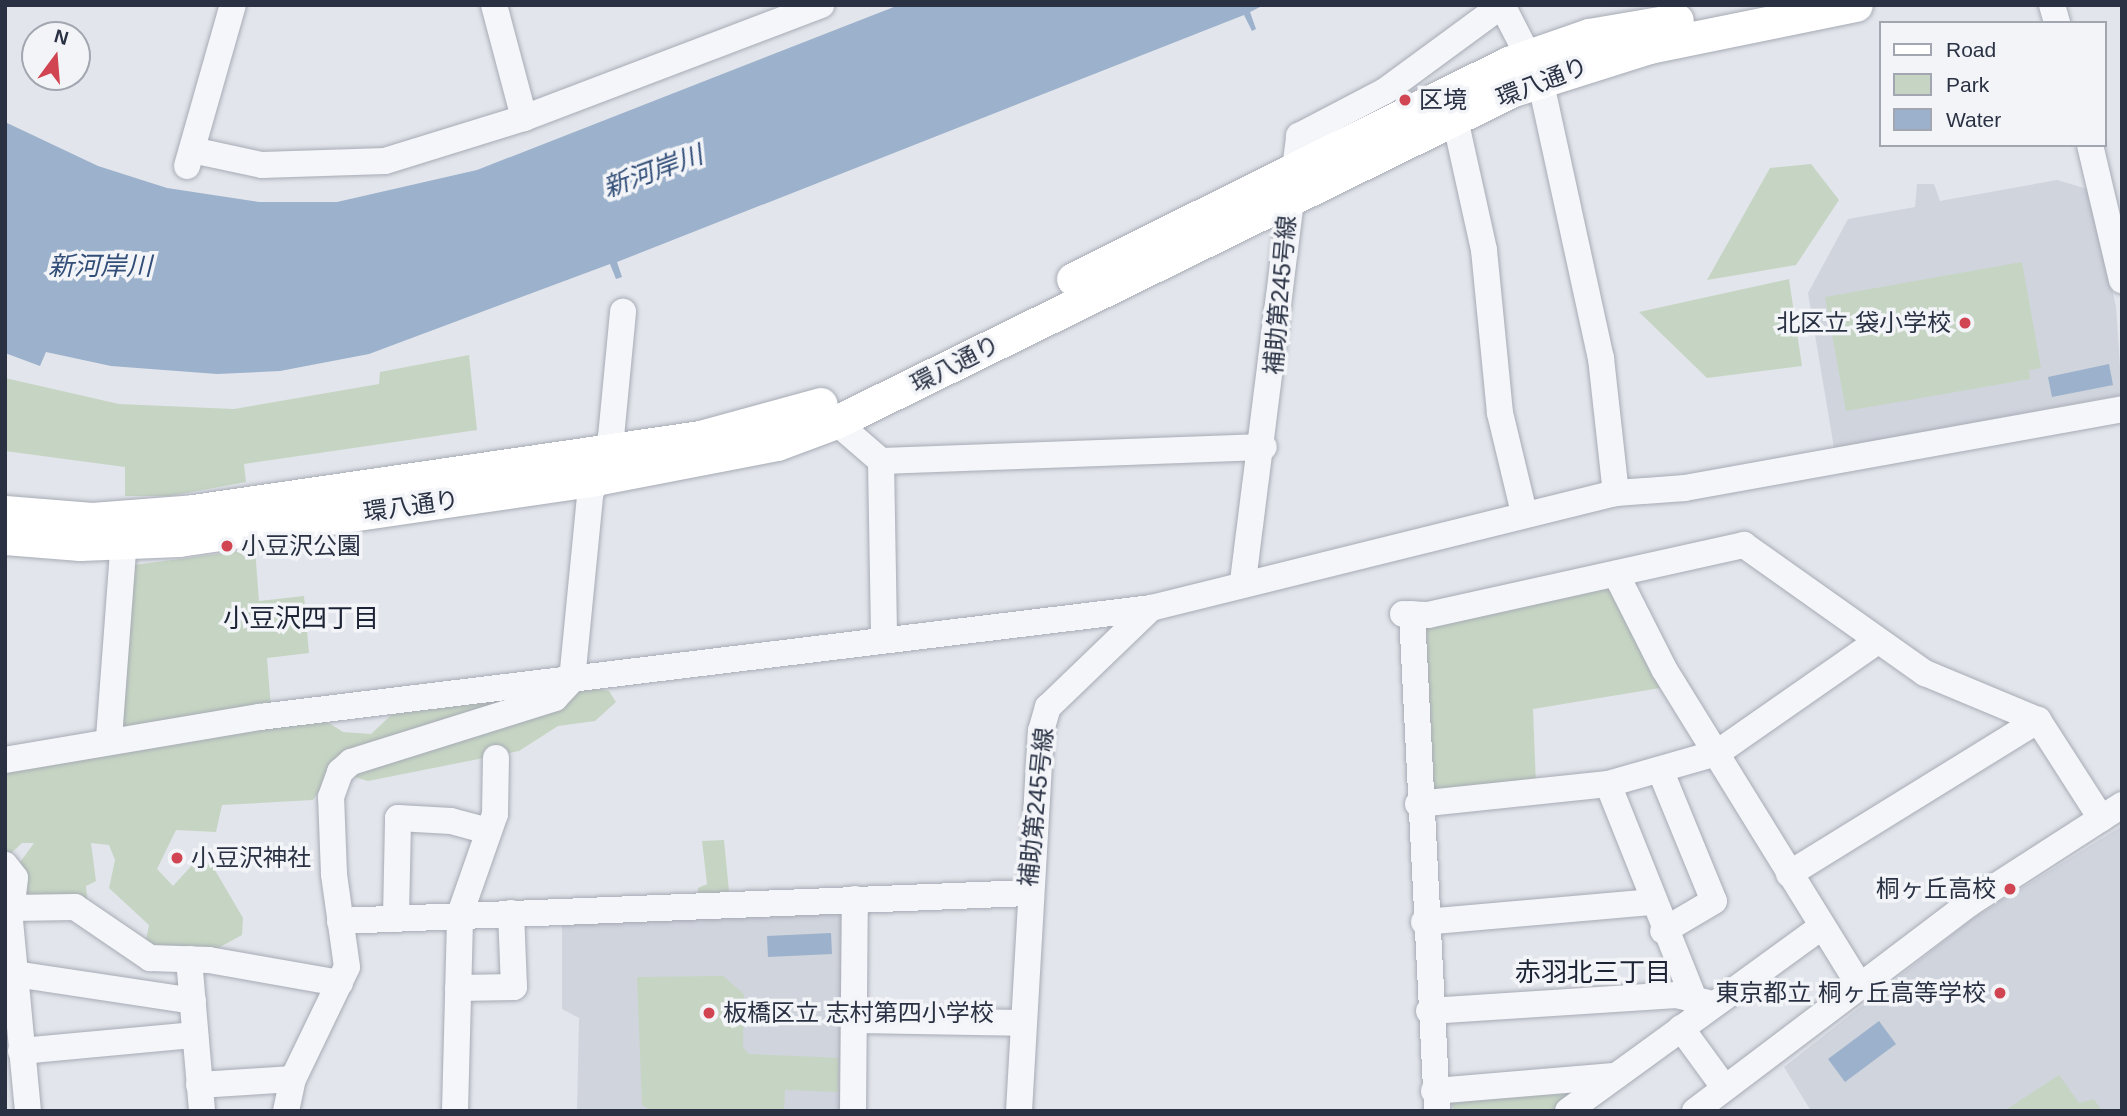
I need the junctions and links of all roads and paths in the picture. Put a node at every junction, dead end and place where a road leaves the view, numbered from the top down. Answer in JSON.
{"nodes":[{"id":1,"x":233,"y":5,"type":"edge"},
{"id":2,"x":494,"y":5,"type":"edge"},
{"id":3,"x":821,"y":5,"type":"edge"},
{"id":4,"x":1751,"y":5,"type":"edge"},
{"id":5,"x":1856,"y":5,"type":"edge"},
{"id":6,"x":1534,"y":67,"type":"junction"},
{"id":7,"x":524,"y":118,"type":"junction"},
{"id":8,"x":1455,"y":119,"type":"junction"},
{"id":9,"x":2091,"y":147,"type":"edge"},
{"id":10,"x":2110,"y":178,"type":"edge"},
{"id":11,"x":1291,"y":185,"type":"junction"},
{"id":12,"x":2122,"y":280,"type":"edge"},
{"id":13,"x":623,"y":312,"type":"dead end"},
{"id":14,"x":2122,"y":408,"type":"edge"},
{"id":15,"x":836,"y":422,"type":"junction"},
{"id":16,"x":1264,"y":447,"type":"junction"},
{"id":17,"x":881,"y":461,"type":"junction"},
{"id":18,"x":601,"y":466,"type":"junction"},
{"id":19,"x":1616,"y":493,"type":"junction"},
{"id":20,"x":5,"y":512,"type":"edge"},
{"id":21,"x":1524,"y":513,"type":"junction"},
{"id":22,"x":125,"y":531,"type":"junction"},
{"id":23,"x":5,"y":538,"type":"edge"},
{"id":24,"x":1616,"y":574,"type":"junction"},
{"id":25,"x":1247,"y":584,"type":"junction"},
{"id":26,"x":1152,"y":608,"type":"junction"},
{"id":27,"x":884,"y":638,"type":"junction"},
{"id":28,"x":1876,"y":642,"type":"junction"},
{"id":29,"x":572,"y":680,"type":"junction"},
{"id":30,"x":2038,"y":720,"type":"junction"},
{"id":31,"x":109,"y":738,"type":"junction"},
{"id":32,"x":1717,"y":753,"type":"junction"},
{"id":33,"x":496,"y":758,"type":"dead end"},
{"id":34,"x":5,"y":760,"type":"edge"},
{"id":35,"x":1661,"y":772,"type":"junction"},
{"id":36,"x":1608,"y":783,"type":"junction"},
{"id":37,"x":1418,"y":804,"type":"junction"},
{"id":38,"x":2111,"y":812,"type":"edge"},
{"id":39,"x":489,"y":831,"type":"junction"},
{"id":40,"x":5,"y":865,"type":"edge"},
{"id":41,"x":1789,"y":874,"type":"junction"},
{"id":42,"x":1027,"y":893,"type":"junction"},
{"id":43,"x":855,"y":899,"type":"junction"},
{"id":44,"x":1652,"y":902,"type":"junction"},
{"id":45,"x":10,"y":908,"type":"junction"},
{"id":46,"x":511,"y":913,"type":"junction"},
{"id":47,"x":460,"y":914,"type":"junction"},
{"id":48,"x":396,"y":917,"type":"junction"},
{"id":49,"x":340,"y":921,"type":"junction"},
{"id":50,"x":1424,"y":922,"type":"junction"},
{"id":51,"x":1821,"y":927,"type":"junction"},
{"id":52,"x":1663,"y":931,"type":"junction"},
{"id":53,"x":189,"y":959,"type":"junction"},
{"id":54,"x":15,"y":974,"type":"junction"},
{"id":55,"x":340,"y":984,"type":"junction"},
{"id":56,"x":1859,"y":985,"type":"junction"},
{"id":57,"x":458,"y":988,"type":"junction"},
{"id":58,"x":192,"y":1001,"type":"junction"},
{"id":59,"x":1429,"y":1011,"type":"junction"},
{"id":60,"x":1697,"y":1011,"type":"junction"},
{"id":61,"x":854,"y":1020,"type":"junction"},
{"id":62,"x":1020,"y":1023,"type":"junction"},
{"id":63,"x":195,"y":1035,"type":"junction"},
{"id":64,"x":22,"y":1051,"type":"junction"},
{"id":65,"x":1612,"y":1076,"type":"junction"},
{"id":66,"x":293,"y":1079,"type":"junction"},
{"id":67,"x":200,"y":1098,"type":"edge"},
{"id":68,"x":1436,"y":1101,"type":"edge"},
{"id":69,"x":1710,"y":1102,"type":"edge"},
{"id":70,"x":28,"y":1111,"type":"edge"},
{"id":71,"x":286,"y":1111,"type":"edge"},
{"id":72,"x":455,"y":1111,"type":"edge"},
{"id":73,"x":853,"y":1111,"type":"edge"},
{"id":74,"x":1019,"y":1111,"type":"edge"},
{"id":75,"x":1568,"y":1111,"type":"edge"}],
"edges":[{"from":1,"to":7,"type":"street"},
{"from":2,"to":7,"type":"street"},
{"from":3,"to":7,"type":"street"},
{"from":4,"to":6,"type":"main road","name":"環八通り"},
{"from":5,"to":6,"type":"main road","name":"環八通り"},
{"from":6,"to":8,"type":"main road","name":"環八通り"},
{"from":6,"to":11,"type":"main road","name":"環八通り"},
{"from":6,"to":11,"type":"street","name":"補助第245号線"},
{"from":6,"to":19,"type":"street"},
{"from":8,"to":11,"type":"main road","name":"環八通り"},
{"from":8,"to":21,"type":"street"},
{"from":9,"to":10,"type":"street"},
{"from":10,"to":12,"type":"street"},
{"from":11,"to":15,"type":"main road","name":"環八通り"},
{"from":11,"to":16,"type":"street","name":"補助第245号線"},
{"from":11,"to":18,"type":"main road","name":"環八通り"},
{"from":13,"to":18,"type":"street"},
{"from":14,"to":19,"type":"street"},
{"from":15,"to":17,"type":"street"},
{"from":15,"to":18,"type":"main road","name":"環八通り"},
{"from":16,"to":17,"type":"street"},
{"from":16,"to":25,"type":"street","name":"補助第245号線"},
{"from":17,"to":27,"type":"street"},
{"from":18,"to":22,"type":"main road","name":"環八通り"},
{"from":18,"to":29,"type":"street"},
{"from":19,"to":21,"type":"street"},
{"from":20,"to":22,"type":"main road","name":"環八通り"},
{"from":21,"to":25,"type":"street"},
{"from":22,"to":23,"type":"main road","name":"環八通り"},
{"from":22,"to":31,"type":"street"},
{"from":24,"to":28,"type":"street"},
{"from":24,"to":32,"type":"street"},
{"from":24,"to":37,"type":"street"},
{"from":25,"to":26,"type":"street","name":"補助第245号線"},
{"from":26,"to":27,"type":"street"},
{"from":26,"to":42,"type":"street","name":"補助第245号線"},
{"from":27,"to":29,"type":"street"},
{"from":28,"to":30,"type":"street"},
{"from":28,"to":32,"type":"street"},
{"from":29,"to":31,"type":"street"},
{"from":29,"to":49,"type":"street"},
{"from":30,"to":38,"type":"street"},
{"from":30,"to":41,"type":"street"},
{"from":31,"to":34,"type":"street"},
{"from":32,"to":35,"type":"street"},
{"from":32,"to":41,"type":"street"},
{"from":33,"to":39,"type":"street"},
{"from":35,"to":36,"type":"street"},
{"from":35,"to":52,"type":"street"},
{"from":36,"to":37,"type":"street"},
{"from":36,"to":44,"type":"street"},
{"from":37,"to":50,"type":"street"},
{"from":38,"to":56,"type":"street"},
{"from":39,"to":47,"type":"street"},
{"from":39,"to":48,"type":"street"},
{"from":40,"to":45,"type":"street"},
{"from":41,"to":51,"type":"street"},
{"from":42,"to":43,"type":"street"},
{"from":42,"to":62,"type":"street","name":"補助第245号線"},
{"from":43,"to":46,"type":"street"},
{"from":43,"to":61,"type":"street"},
{"from":44,"to":50,"type":"street"},
{"from":44,"to":52,"type":"street"},
{"from":45,"to":53,"type":"street"},
{"from":45,"to":54,"type":"street"},
{"from":46,"to":47,"type":"street"},
{"from":46,"to":57,"type":"street"},
{"from":47,"to":48,"type":"street"},
{"from":47,"to":57,"type":"street"},
{"from":48,"to":49,"type":"street"},
{"from":49,"to":55,"type":"street"},
{"from":50,"to":59,"type":"street"},
{"from":51,"to":56,"type":"street"},
{"from":51,"to":60,"type":"street"},
{"from":52,"to":60,"type":"street"},
{"from":53,"to":55,"type":"street"},
{"from":53,"to":58,"type":"street"},
{"from":54,"to":58,"type":"street"},
{"from":54,"to":64,"type":"street"},
{"from":55,"to":66,"type":"street"},
{"from":56,"to":69,"type":"street"},
{"from":57,"to":72,"type":"street"},
{"from":58,"to":63,"type":"street"},
{"from":59,"to":60,"type":"street"},
{"from":59,"to":68,"type":"street"},
{"from":60,"to":65,"type":"street"},
{"from":60,"to":69,"type":"street"},
{"from":61,"to":62,"type":"street"},
{"from":61,"to":73,"type":"street"},
{"from":62,"to":74,"type":"street","name":"補助第245号線"},
{"from":63,"to":64,"type":"street"},
{"from":63,"to":67,"type":"street"},
{"from":64,"to":70,"type":"street"},
{"from":65,"to":68,"type":"street"},
{"from":65,"to":75,"type":"street"},
{"from":66,"to":67,"type":"street"},
{"from":66,"to":71,"type":"street"}]}
